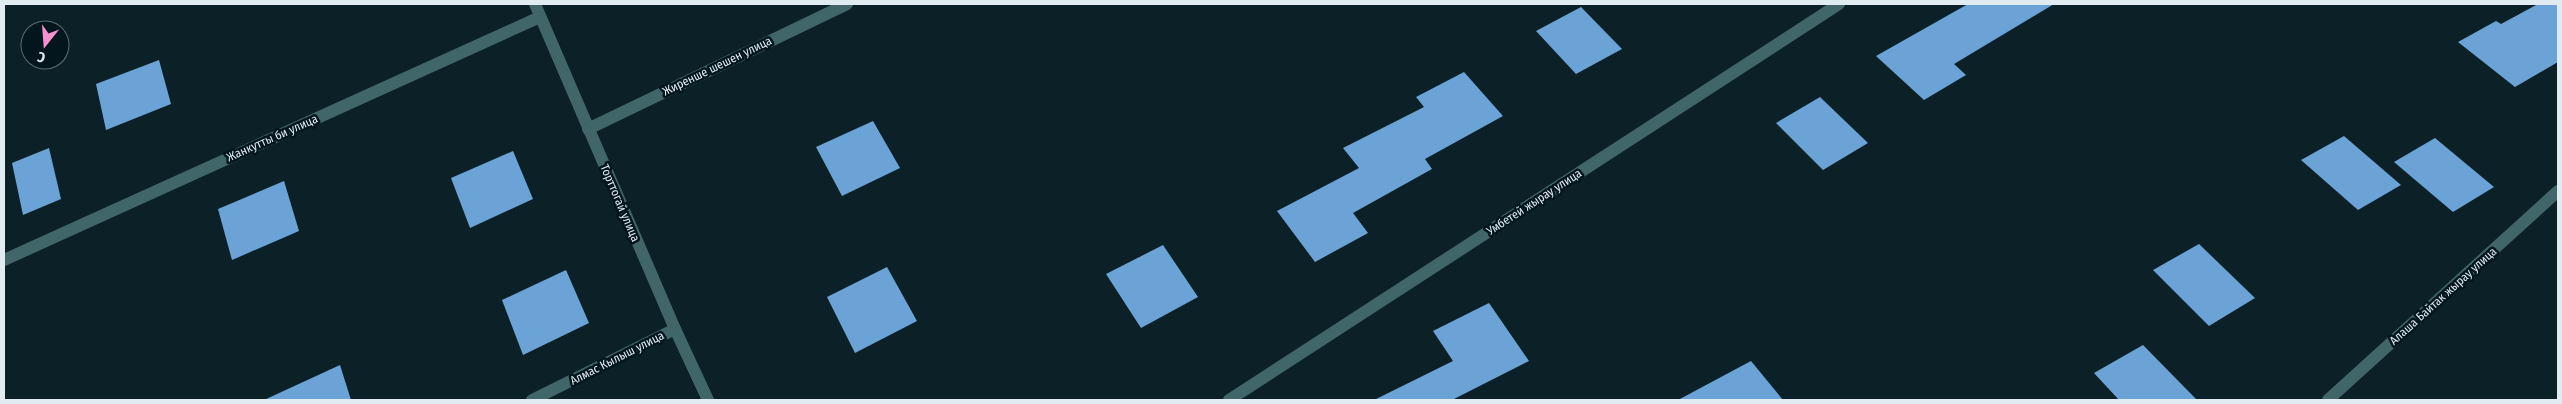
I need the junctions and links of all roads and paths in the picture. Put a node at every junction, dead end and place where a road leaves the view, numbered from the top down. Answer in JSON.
{"nodes":[{"id":1,"x":535,"y":4,"type":"edge"},
{"id":2,"x":847,"y":4,"type":"edge"},
{"id":3,"x":1839,"y":4,"type":"edge"},
{"id":4,"x":540,"y":17,"type":"junction"},
{"id":5,"x":588,"y":129,"type":"junction"},
{"id":6,"x":2558,"y":192,"type":"edge"},
{"id":7,"x":4,"y":260,"type":"edge"},
{"id":8,"x":675,"y":329,"type":"junction"},
{"id":9,"x":532,"y":400,"type":"edge"},
{"id":10,"x":708,"y":400,"type":"edge"},
{"id":11,"x":1229,"y":400,"type":"edge"},
{"id":12,"x":2328,"y":400,"type":"edge"}],
"edges":[{"from":1,"to":4,"type":"street","name":"Торттогай улица"},
{"from":2,"to":5,"type":"street","name":"Жиренше шешен улица"},
{"from":3,"to":11,"type":"street","name":"Умбетей жырау улица"},
{"from":4,"to":5,"type":"street","name":"Торттогай улица"},
{"from":4,"to":7,"type":"street","name":"Жанкутты би улица"},
{"from":5,"to":8,"type":"street","name":"Торттогай улица"},
{"from":6,"to":12,"type":"street","name":"Алаша Байтак жырау улица"},
{"from":8,"to":9,"type":"street","name":"Алмас Кылыш улица"},
{"from":8,"to":10,"type":"street","name":"Торттогай улица"}]}
